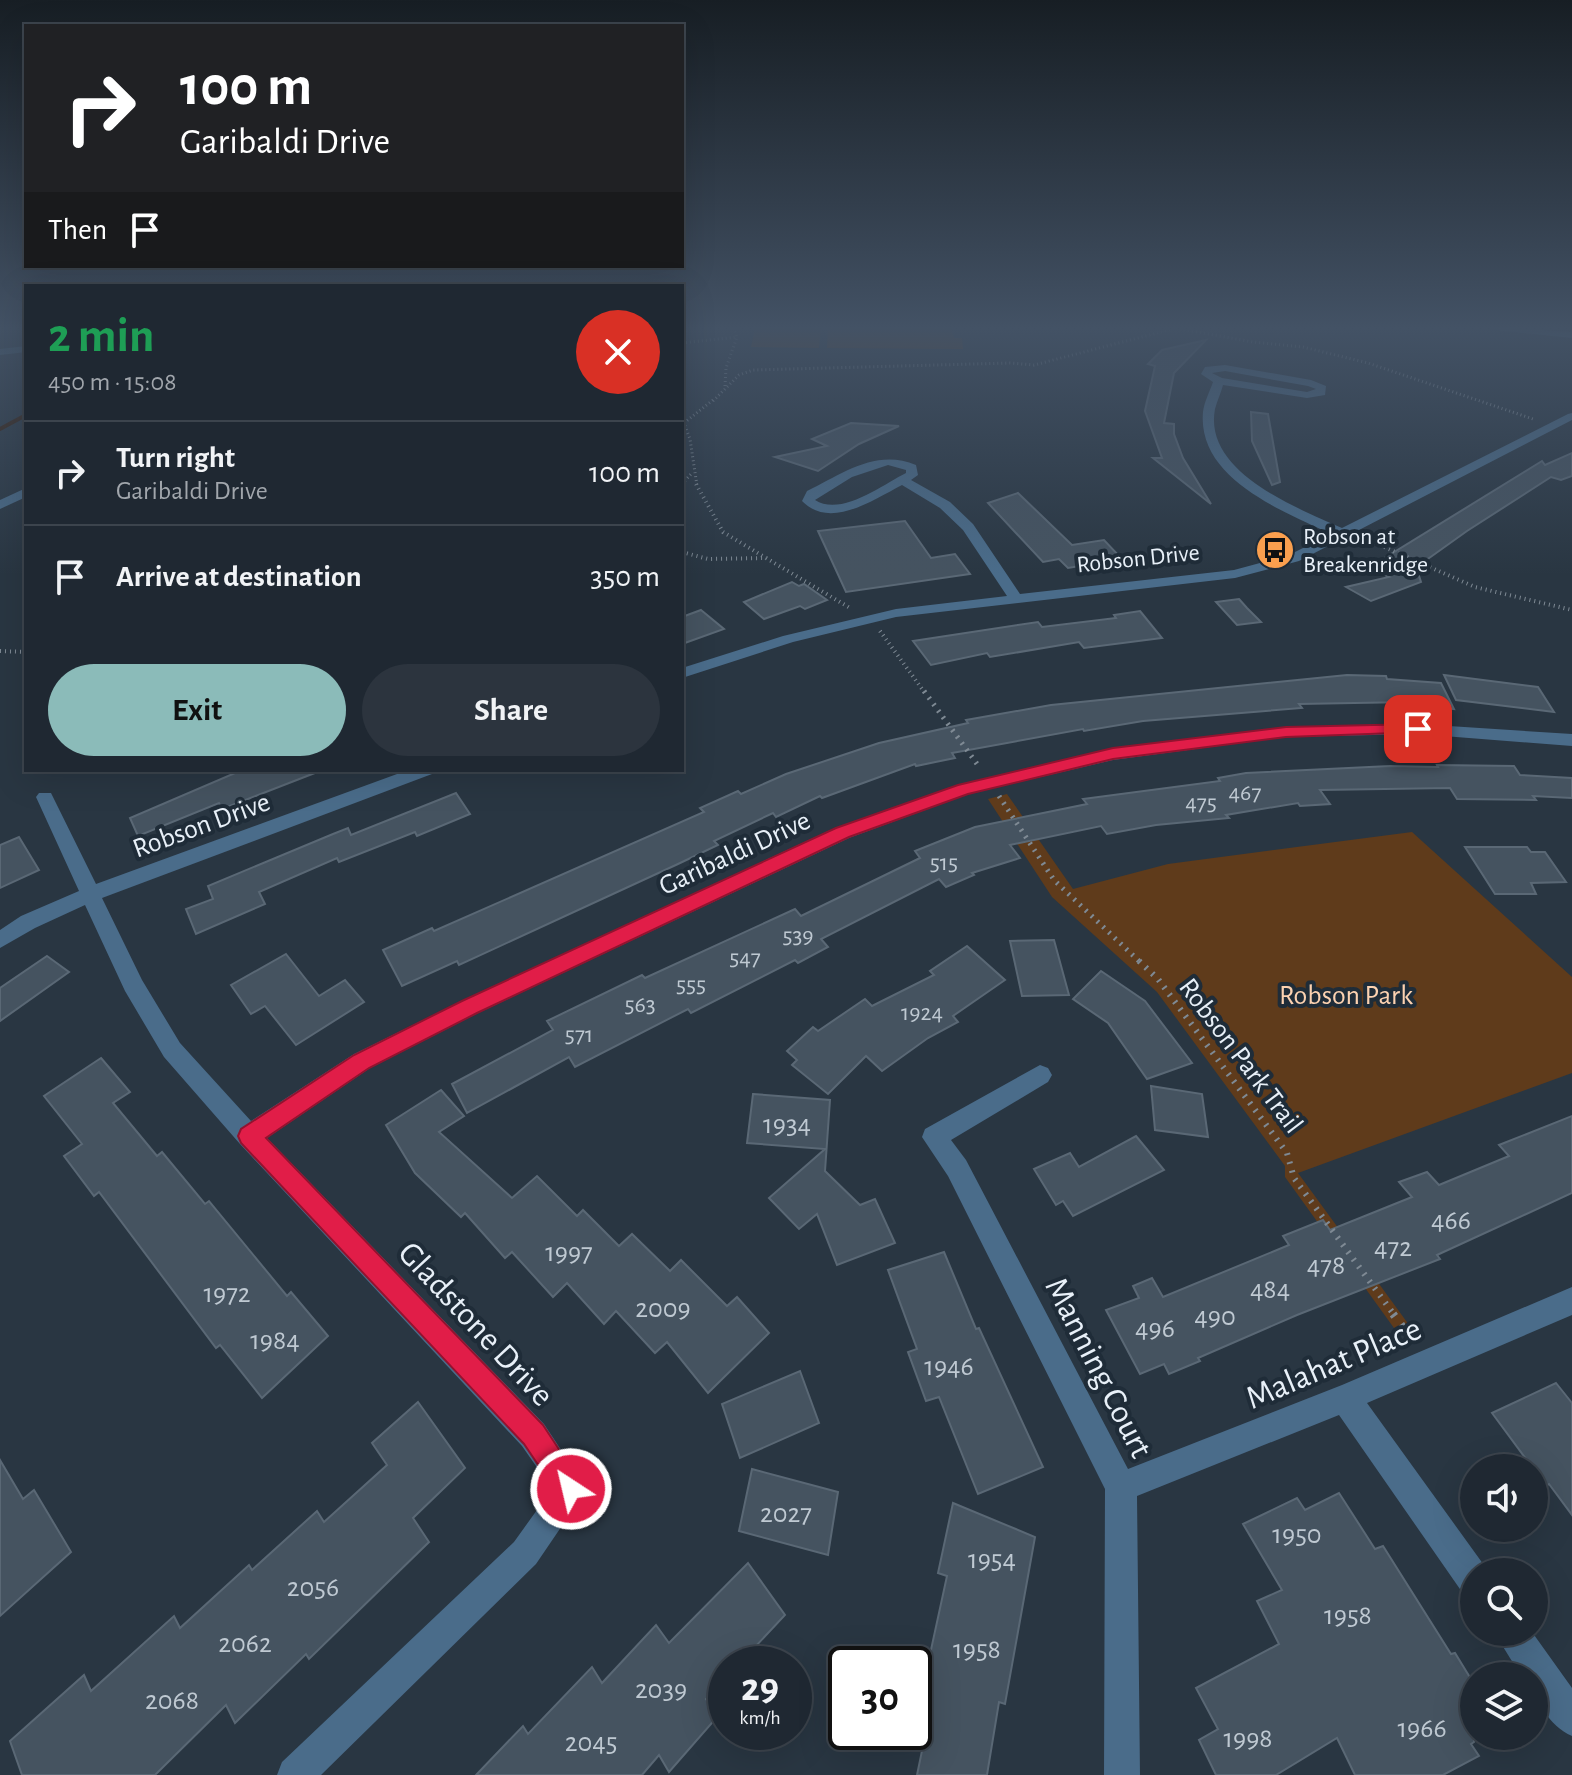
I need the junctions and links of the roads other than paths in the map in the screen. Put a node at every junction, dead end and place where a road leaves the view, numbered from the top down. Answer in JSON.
{"nodes":[{"id":1,"x":1211,"y":410,"type":"edge"},
{"id":2,"x":1572,"y":416,"type":"edge"},
{"id":3,"x":902,"y":480,"type":"junction"},
{"id":4,"x":24,"y":493,"type":"edge"},
{"id":5,"x":0,"y":505,"type":"edge"},
{"id":6,"x":1341,"y":533,"type":"junction"},
{"id":7,"x":1015,"y":597,"type":"junction"},
{"id":8,"x":684,"y":672,"type":"edge"},
{"id":9,"x":1572,"y":740,"type":"edge"},
{"id":10,"x":421,"y":772,"type":"edge"},
{"id":11,"x":45,"y":797,"type":"dead end"},
{"id":12,"x":91,"y":894,"type":"junction"},
{"id":13,"x":0,"y":940,"type":"edge"},
{"id":14,"x":1040,"y":1075,"type":"dead end"},
{"id":15,"x":249,"y":1136,"type":"junction"},
{"id":16,"x":1572,"y":1301,"type":"edge"},
{"id":17,"x":1345,"y":1398,"type":"junction"},
{"id":18,"x":1121,"y":1487,"type":"junction"},
{"id":19,"x":1460,"y":1560,"type":"edge"},
{"id":20,"x":1521,"y":1646,"type":"edge"},
{"id":21,"x":1572,"y":1718,"type":"edge"},
{"id":22,"x":295,"y":1775,"type":"edge"},
{"id":23,"x":1122,"y":1775,"type":"edge"}],
"edges":[{"from":1,"to":6,"type":"street"},
{"from":2,"to":6,"type":"street","name":"Robson Drive"},
{"from":3,"to":3,"type":"street"},
{"from":3,"to":7,"type":"street"},
{"from":4,"to":5,"type":"street"},
{"from":6,"to":7,"type":"street","name":"Robson Drive"},
{"from":7,"to":8,"type":"street","name":"Robson Drive"},
{"from":9,"to":15,"type":"street","name":"Garibaldi Drive"},
{"from":10,"to":12,"type":"street","name":"Robson Drive"},
{"from":11,"to":12,"type":"street","name":"Gladstone Drive"},
{"from":12,"to":13,"type":"street","name":"Robson Drive"},
{"from":12,"to":15,"type":"street","name":"Gladstone Drive"},
{"from":14,"to":18,"type":"street","name":"Manning Court"},
{"from":15,"to":22,"type":"street","name":"Gladstone Drive"},
{"from":16,"to":17,"type":"street","name":"Malahat Place"},
{"from":17,"to":18,"type":"street","name":"Malahat Place"},
{"from":17,"to":19,"type":"street"},
{"from":18,"to":23,"type":"street","name":"Manning Court"},
{"from":20,"to":21,"type":"street"}]}
